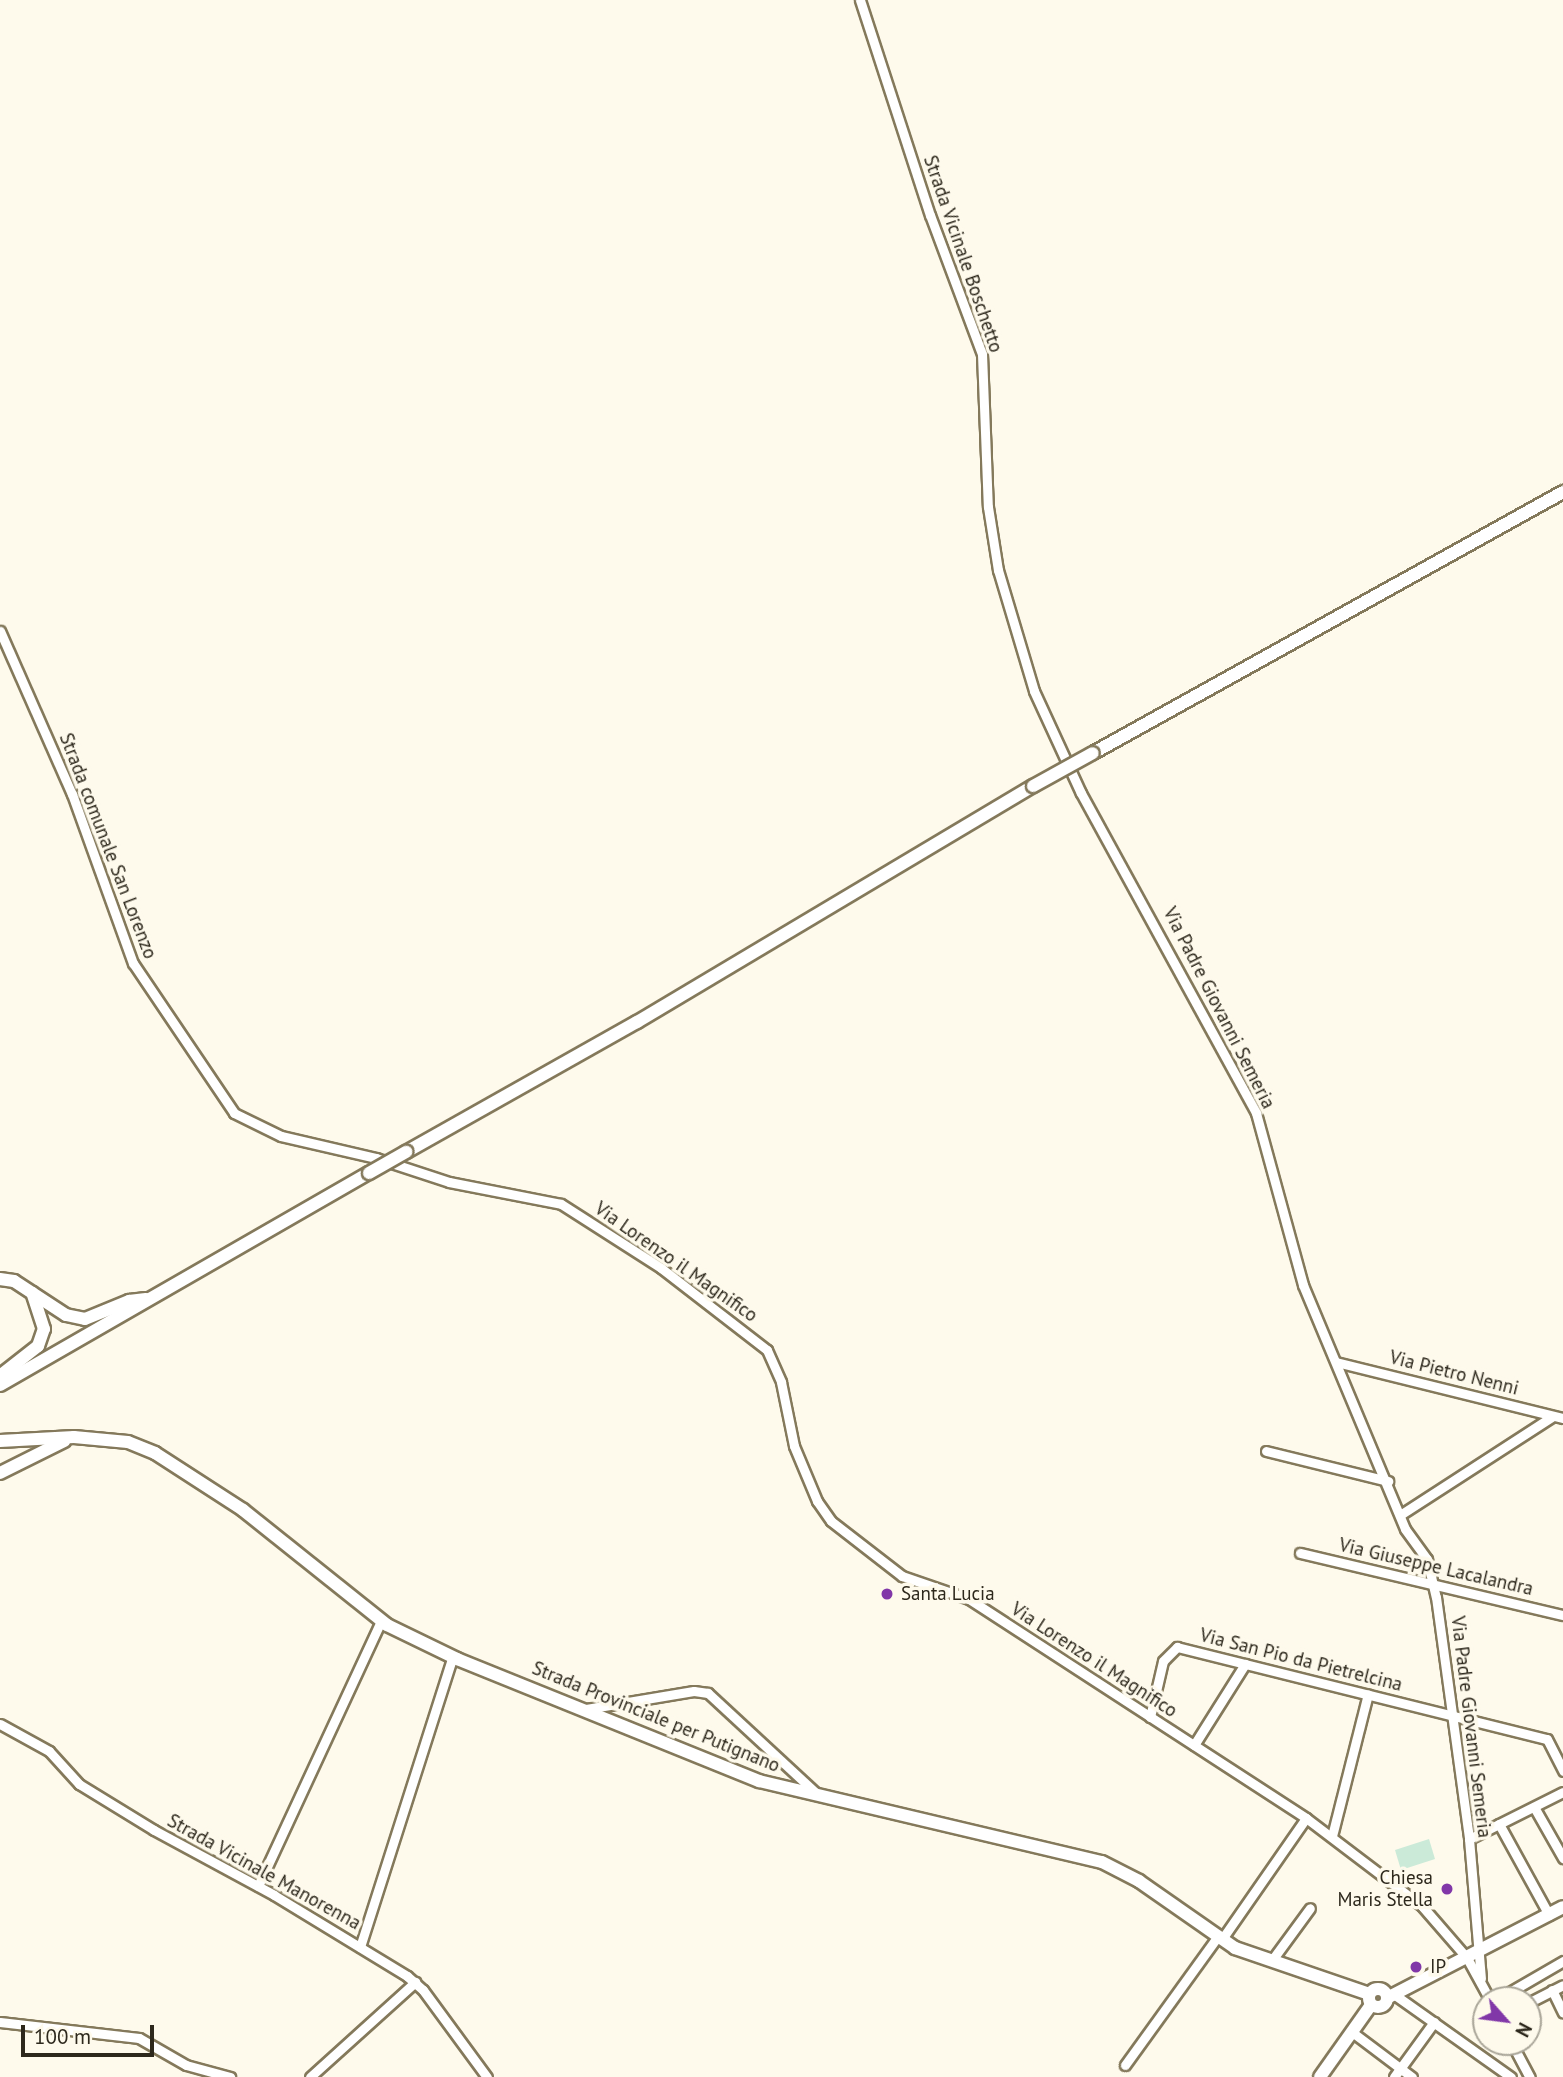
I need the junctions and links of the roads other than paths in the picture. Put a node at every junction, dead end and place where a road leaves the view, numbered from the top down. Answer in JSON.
{"nodes":[{"id":1,"x":860,"y":0,"type":"edge"},
{"id":2,"x":1563,"y":492,"type":"edge"},
{"id":3,"x":0,"y":631,"type":"edge"},
{"id":4,"x":1129,"y":874,"type":"joint"},
{"id":5,"x":376,"y":1158,"type":"joint"},
{"id":6,"x":0,"y":1279,"type":"edge"},
{"id":7,"x":30,"y":1289,"type":"junction"},
{"id":8,"x":150,"y":1299,"type":"junction"},
{"id":9,"x":1336,"y":1362,"type":"junction"},
{"id":10,"x":0,"y":1376,"type":"edge"},
{"id":11,"x":0,"y":1385,"type":"edge"},
{"id":12,"x":1558,"y":1417,"type":"edge"},
{"id":13,"x":74,"y":1437,"type":"junction"},
{"id":14,"x":0,"y":1441,"type":"edge"},
{"id":15,"x":1266,"y":1451,"type":"dead end"},
{"id":16,"x":0,"y":1473,"type":"edge"},
{"id":17,"x":1388,"y":1481,"type":"junction"},
{"id":18,"x":1400,"y":1515,"type":"junction"},
{"id":19,"x":1300,"y":1553,"type":"dead end"},
{"id":20,"x":1433,"y":1585,"type":"junction"},
{"id":21,"x":1563,"y":1615,"type":"edge"},
{"id":22,"x":381,"y":1621,"type":"junction"},
{"id":23,"x":453,"y":1657,"type":"junction"},
{"id":24,"x":1245,"y":1664,"type":"junction"},
{"id":25,"x":1368,"y":1694,"type":"junction"},
{"id":26,"x":586,"y":1709,"type":"junction"},
{"id":27,"x":1452,"y":1714,"type":"junction"},
{"id":28,"x":1150,"y":1717,"type":"junction"},
{"id":29,"x":0,"y":1724,"type":"edge"},
{"id":30,"x":1194,"y":1745,"type":"junction"},
{"id":31,"x":1563,"y":1771,"type":"edge"},
{"id":32,"x":1563,"y":1792,"type":"edge"},
{"id":33,"x":821,"y":1798,"type":"junction"},
{"id":34,"x":1534,"y":1807,"type":"junction"},
{"id":35,"x":1306,"y":1818,"type":"junction"},
{"id":36,"x":1499,"y":1824,"type":"junction"},
{"id":37,"x":1332,"y":1836,"type":"junction"},
{"id":38,"x":1469,"y":1839,"type":"junction"},
{"id":39,"x":1563,"y":1858,"type":"edge"},
{"id":40,"x":258,"y":1886,"type":"junction"},
{"id":41,"x":1563,"y":1907,"type":"edge"},
{"id":42,"x":1310,"y":1908,"type":"dead end"},
{"id":43,"x":1549,"y":1915,"type":"junction"},
{"id":44,"x":1220,"y":1938,"type":"junction"},
{"id":45,"x":360,"y":1947,"type":"junction"},
{"id":46,"x":1472,"y":1956,"type":"junction"},
{"id":47,"x":1272,"y":1960,"type":"junction"},
{"id":48,"x":1563,"y":1961,"type":"edge"},
{"id":49,"x":415,"y":1982,"type":"junction"},
{"id":50,"x":1563,"y":1985,"type":"edge"},
{"id":51,"x":1483,"y":1986,"type":"edge"},
{"id":52,"x":1520,"y":1986,"type":"edge"},
{"id":53,"x":1552,"y":1990,"type":"junction"},
{"id":54,"x":1542,"y":1995,"type":"edge"},
{"id":55,"x":1391,"y":1997,"type":"junction"},
{"id":56,"x":1370,"y":2000,"type":"junction"},
{"id":57,"x":1563,"y":2013,"type":"edge"},
{"id":58,"x":0,"y":2022,"type":"edge"},
{"id":59,"x":1434,"y":2022,"type":"junction"},
{"id":60,"x":1352,"y":2032,"type":"junction"},
{"id":61,"x":1519,"y":2056,"type":"edge"},
{"id":62,"x":1125,"y":2065,"type":"dead end"},
{"id":63,"x":1401,"y":2068,"type":"junction"},
{"id":64,"x":230,"y":2077,"type":"edge"},
{"id":65,"x":310,"y":2077,"type":"edge"},
{"id":66,"x":487,"y":2077,"type":"edge"},
{"id":67,"x":1321,"y":2077,"type":"edge"},
{"id":68,"x":1394,"y":2077,"type":"edge"},
{"id":69,"x":1412,"y":2077,"type":"edge"},
{"id":70,"x":1511,"y":2077,"type":"edge"},
{"id":71,"x":1530,"y":2077,"type":"edge"}],
"edges":[{"from":1,"to":4,"type":"street","name":"Strada Vicinale Boschetto"},
{"from":2,"to":8,"type":"main road","bridge":true},
{"from":3,"to":5,"type":"street","name":"Strada comunale San Lorenzo"},
{"from":4,"to":9,"type":"street","name":"Via Padre Giovanni Semeria"},
{"from":5,"to":28,"type":"street","name":"Via Lorenzo il Magnifico"},
{"from":6,"to":7,"type":"main road"},
{"from":7,"to":8,"type":"main road"},
{"from":7,"to":10,"type":"main road"},
{"from":8,"to":11,"type":"main road"},
{"from":9,"to":12,"type":"street","name":"Via Pietro Nenni"},
{"from":9,"to":17,"type":"street","name":"Via Padre Giovanni Semeria"},
{"from":12,"to":18,"type":"street"},
{"from":13,"to":14,"type":"main road","name":"Strada Provinciale per Putignano"},
{"from":13,"to":16,"type":"main road"},
{"from":13,"to":22,"type":"main road","name":"Strada Provinciale per Putignano"},
{"from":15,"to":17,"type":"street"},
{"from":17,"to":18,"type":"street","name":"Via Padre Giovanni Semeria"},
{"from":18,"to":20,"type":"street","name":"Via Padre Giovanni Semeria"},
{"from":19,"to":20,"type":"street","name":"Via Giuseppe Lacalandra"},
{"from":20,"to":21,"type":"street","name":"Via Giuseppe Lacalandra"},
{"from":20,"to":27,"type":"street","name":"Via Padre Giovanni Semeria"},
{"from":22,"to":23,"type":"main road","name":"Strada Provinciale per Putignano"},
{"from":22,"to":40,"type":"street"},
{"from":23,"to":26,"type":"main road","name":"Strada Provinciale per Putignano"},
{"from":23,"to":45,"type":"street"},
{"from":24,"to":25,"type":"street","name":"Via San Pio da Pietrelcina"},
{"from":24,"to":28,"type":"street","name":"Via San Pio da Pietrelcina"},
{"from":24,"to":30,"type":"street"},
{"from":25,"to":27,"type":"street","name":"Via San Pio da Pietrelcina"},
{"from":25,"to":37,"type":"street"},
{"from":26,"to":33,"type":"main road","name":"Strada Provinciale per Putignano"},
{"from":26,"to":33,"type":"street"},
{"from":27,"to":31,"type":"street","name":"Via San Pio da Pietrelcina"},
{"from":27,"to":38,"type":"street","name":"Via Padre Giovanni Semeria"},
{"from":28,"to":30,"type":"street","name":"Via Lorenzo il Magnifico"},
{"from":29,"to":40,"type":"street","name":"Strada Vicinale Manorenna"},
{"from":30,"to":35,"type":"street","name":"Via Lorenzo il Magnifico"},
{"from":32,"to":34,"type":"street"},
{"from":33,"to":44,"type":"main road","name":"Strada Provinciale per Putignano"},
{"from":34,"to":36,"type":"street"},
{"from":34,"to":39,"type":"street"},
{"from":35,"to":37,"type":"street","name":"Via Lorenzo il Magnifico"},
{"from":35,"to":44,"type":"street"},
{"from":36,"to":38,"type":"street"},
{"from":36,"to":43,"type":"street"},
{"from":37,"to":46,"type":"street","name":"Via Lorenzo il Magnifico"},
{"from":38,"to":46,"type":"street","name":"Via Padre Giovanni Semeria"},
{"from":40,"to":45,"type":"street","name":"Strada Vicinale Manorenna"},
{"from":41,"to":43,"type":"main road"},
{"from":42,"to":47,"type":"street"},
{"from":43,"to":46,"type":"main road"},
{"from":44,"to":47,"type":"main road","name":"Strada Provinciale per Putignano"},
{"from":44,"to":62,"type":"street"},
{"from":45,"to":49,"type":"street","name":"Strada Vicinale Manorenna"},
{"from":46,"to":51,"type":"street","name":"Via Lorenzo il Magnifico"},
{"from":46,"to":55,"type":"main road"},
{"from":47,"to":56,"type":"main road","name":"Strada Provinciale per Putignano"},
{"from":48,"to":52,"type":"street"},
{"from":49,"to":65,"type":"street"},
{"from":49,"to":66,"type":"street","name":"Strada Vicinale Manorenna"},
{"from":50,"to":53,"type":"street"},
{"from":53,"to":54,"type":"street"},
{"from":53,"to":57,"type":"street"},
{"from":55,"to":56,"type":"main road"},
{"from":55,"to":59,"type":"street"},
{"from":56,"to":60,"type":"main road"},
{"from":58,"to":64,"type":"street"},
{"from":59,"to":63,"type":"street"},
{"from":59,"to":70,"type":"street"},
{"from":60,"to":63,"type":"street"},
{"from":60,"to":67,"type":"main road"},
{"from":61,"to":71,"type":"street"},
{"from":63,"to":68,"type":"street"},
{"from":63,"to":69,"type":"street"}]}
